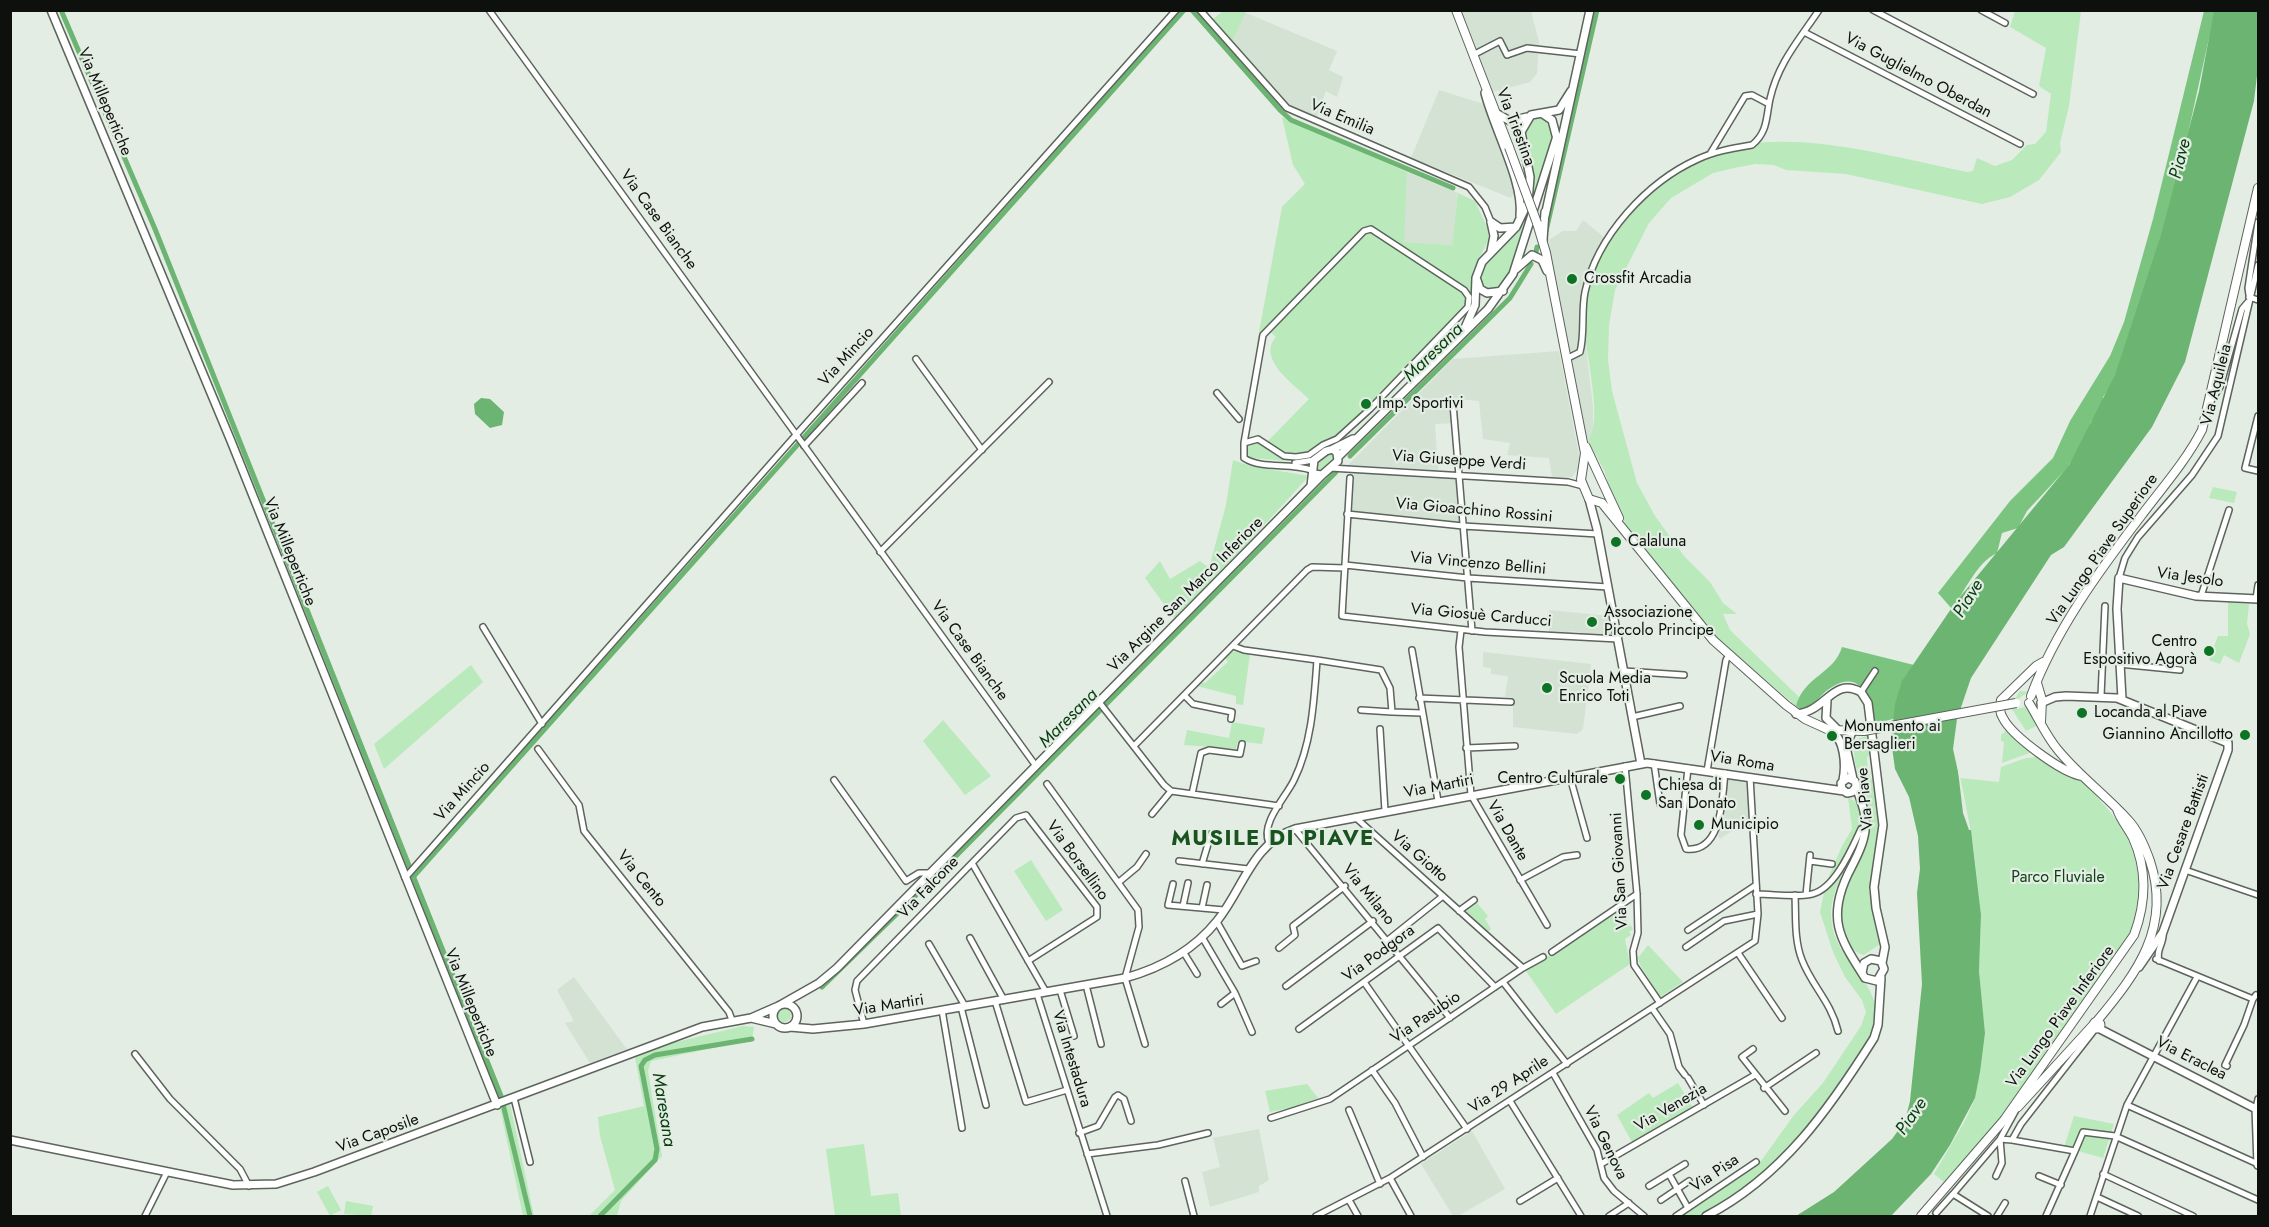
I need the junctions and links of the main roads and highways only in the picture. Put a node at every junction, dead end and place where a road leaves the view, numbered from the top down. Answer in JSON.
{"nodes":[{"id":1,"x":1456,"y":10,"type":"edge"},
{"id":2,"x":2259,"y":188,"type":"edge"},
{"id":3,"x":1581,"y":438,"type":"junction"},
{"id":4,"x":1598,"y":470,"type":"junction"},
{"id":5,"x":1583,"y":472,"type":"junction"},
{"id":6,"x":1609,"y":494,"type":"junction"},
{"id":7,"x":1601,"y":504,"type":"junction"},
{"id":8,"x":1624,"y":528,"type":"junction"},
{"id":9,"x":2040,"y":666,"type":"junction"},
{"id":10,"x":2037,"y":682,"type":"junction"},
{"id":11,"x":2041,"y":699,"type":"junction"},
{"id":12,"x":2024,"y":701,"type":"junction"},
{"id":13,"x":2040,"y":722,"type":"junction"},
{"id":14,"x":2084,"y":776,"type":"junction"},
{"id":15,"x":2117,"y":809,"type":"junction"},
{"id":16,"x":2136,"y":970,"type":"joint"},
{"id":17,"x":2004,"y":1120,"type":"junction"},
{"id":18,"x":1921,"y":1216,"type":"edge"}],
"edges":[{"from":1,"to":3,"type":"main road","name":"Via Triestina","bridge":true},
{"from":2,"to":9,"type":"main road","name":"Via Lungo Piave Superiore"},
{"from":3,"to":4,"type":"main road"},
{"from":3,"to":5,"type":"main road"},
{"from":4,"to":5,"type":"main road"},
{"from":4,"to":6,"type":"main road"},
{"from":5,"to":7,"type":"main road"},
{"from":6,"to":7,"type":"main road"},
{"from":6,"to":8,"type":"main road"},
{"from":7,"to":8,"type":"main road"},
{"from":8,"to":12,"type":"main road","bridge":true},
{"from":9,"to":10,"type":"main road","name":"Via Lungo Piave Superiore"},
{"from":9,"to":14,"type":"main road"},
{"from":10,"to":11,"type":"main road"},
{"from":10,"to":12,"type":"main road","name":"Via Lungo Piave Superiore"},
{"from":11,"to":12,"type":"main road"},
{"from":11,"to":13,"type":"main road"},
{"from":12,"to":13,"type":"main road","name":"Via Lungo Piave Inferiore"},
{"from":13,"to":14,"type":"main road","name":"Via Lungo Piave Inferiore"},
{"from":14,"to":15,"type":"main road","name":"Via Lungo Piave Inferiore"},
{"from":15,"to":16,"type":"main road","name":"Via Lungo Piave Inferiore"},
{"from":15,"to":17,"type":"main road","name":"Via Lungo Piave Inferiore"},
{"from":16,"to":17,"type":"main road","name":"Via Cesare Battisti"},
{"from":17,"to":18,"type":"main road","name":"Via Lungo Piave Inferiore"}]}
